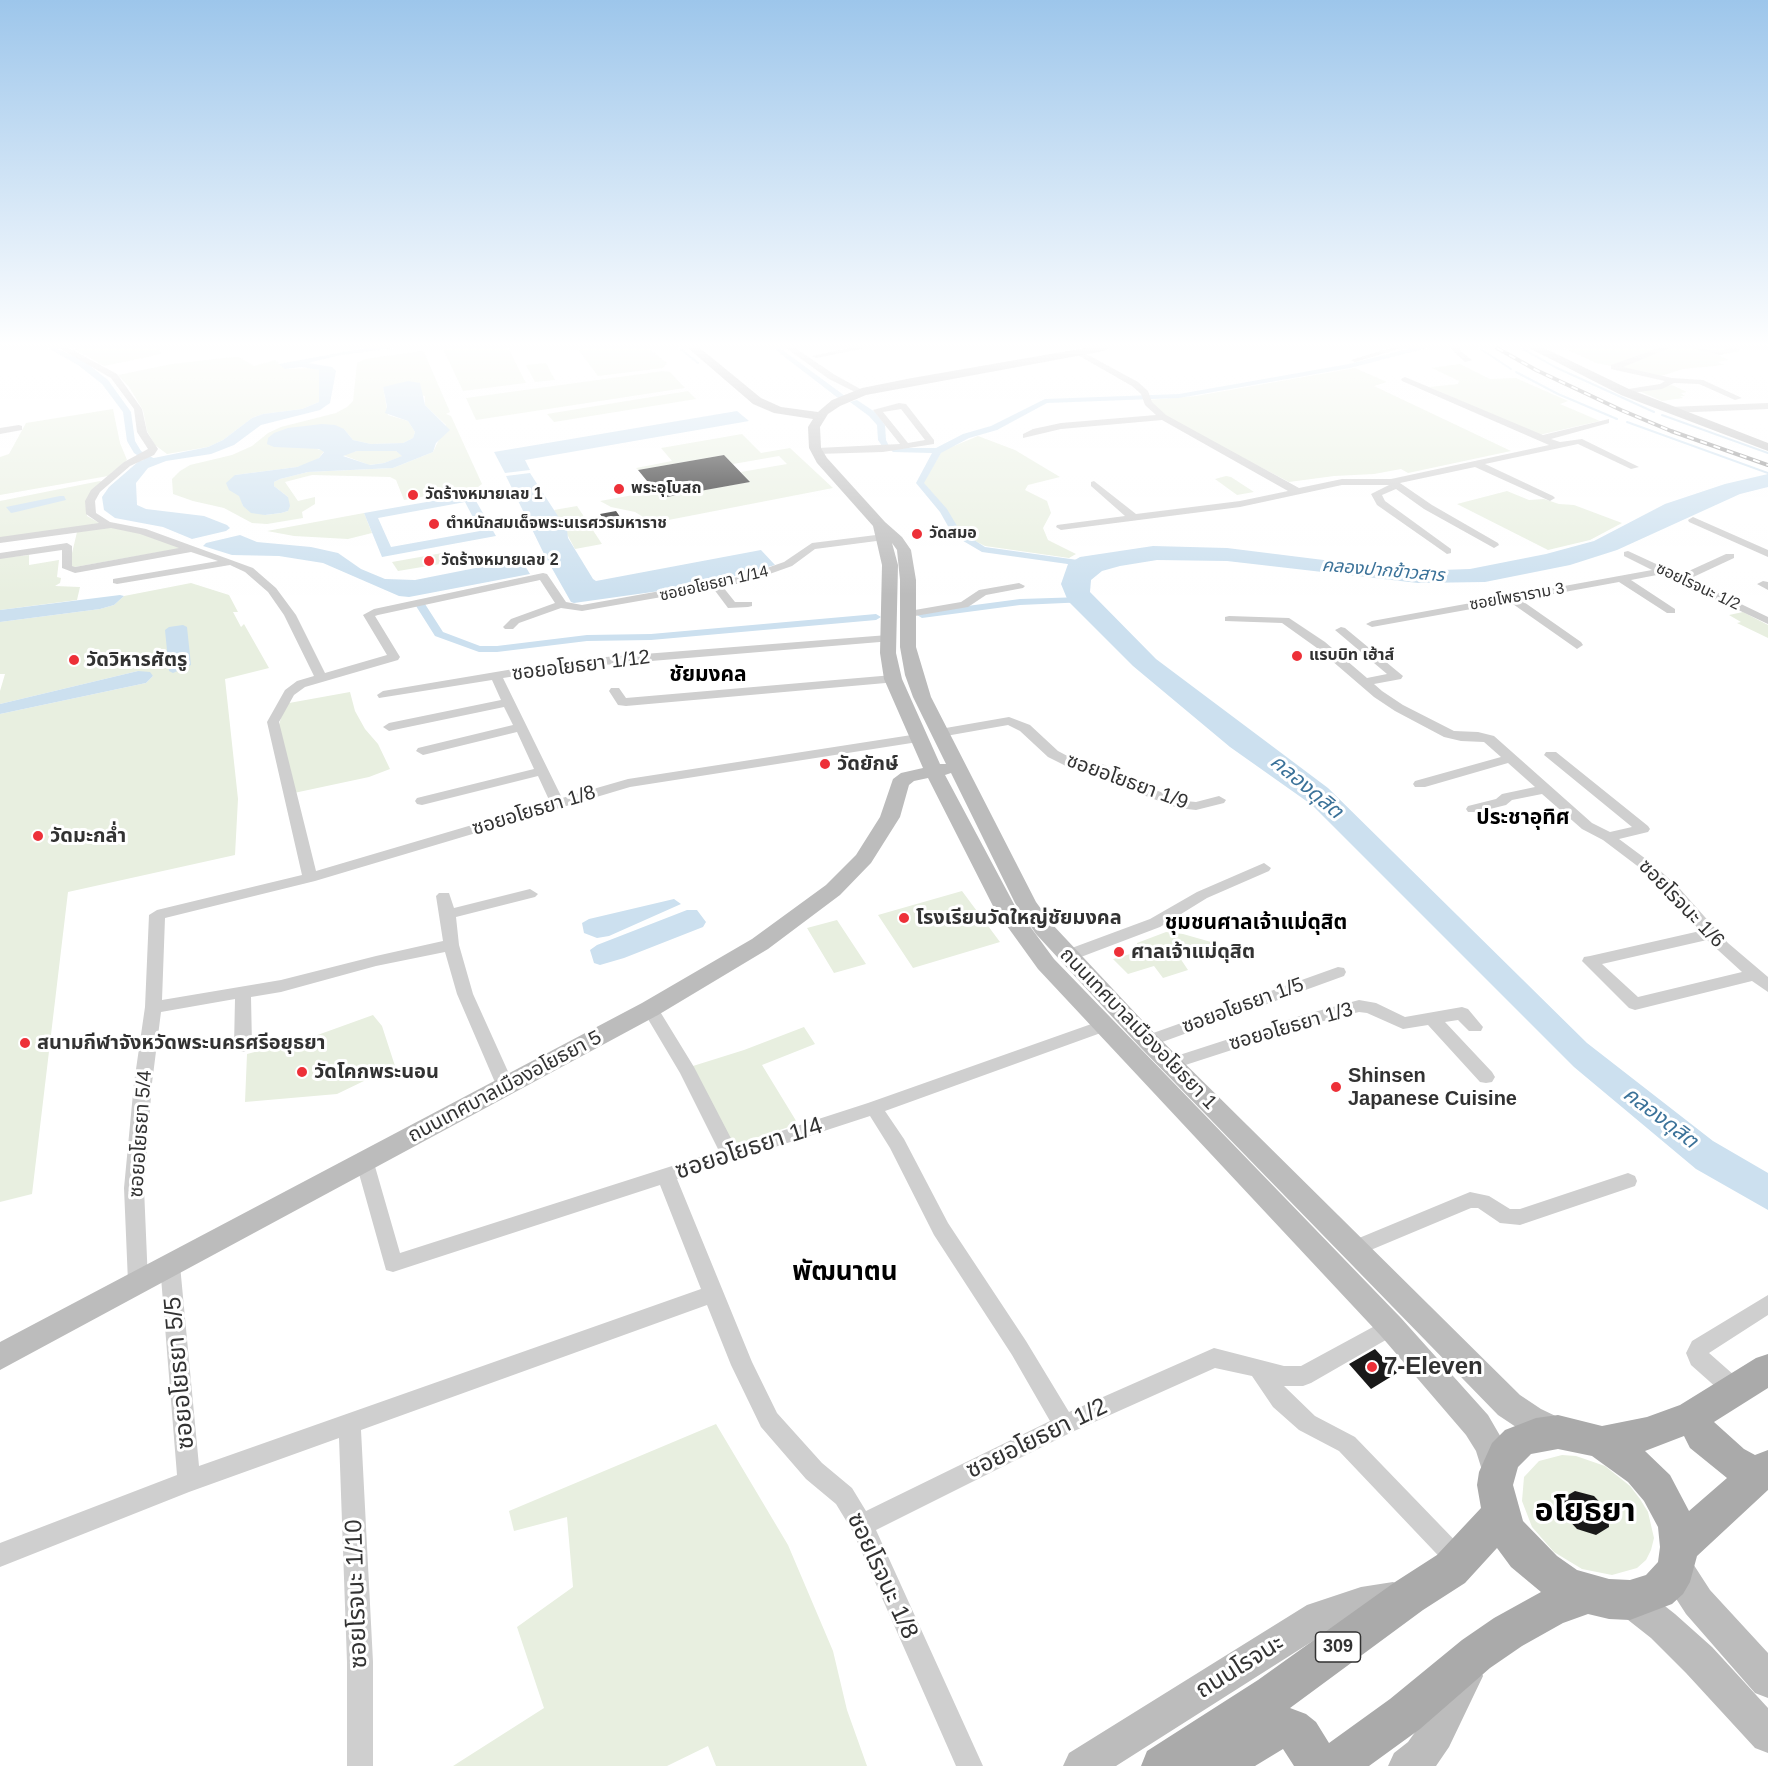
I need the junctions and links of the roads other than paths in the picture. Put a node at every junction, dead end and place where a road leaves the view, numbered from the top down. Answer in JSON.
{"nodes":[{"id":1,"x":142,"y":430,"type":"edge"},
{"id":2,"x":816,"y":430,"type":"edge"},
{"id":3,"x":894,"y":430,"type":"edge"},
{"id":4,"x":923,"y":430,"type":"edge"},
{"id":5,"x":1039,"y":430,"type":"edge"},
{"id":6,"x":1187,"y":430,"type":"edge"},
{"id":7,"x":1525,"y":430,"type":"edge"},
{"id":8,"x":1571,"y":430,"type":"edge"},
{"id":9,"x":1724,"y":430,"type":"edge"},
{"id":10,"x":1026,"y":436,"type":"dead end"},
{"id":11,"x":1543,"y":438,"type":"junction"},
{"id":12,"x":906,"y":446,"type":"junction"},
{"id":13,"x":1560,"y":446,"type":"junction"},
{"id":14,"x":1768,"y":447,"type":"edge"},
{"id":15,"x":817,"y":451,"type":"junction"},
{"id":16,"x":1475,"y":463,"type":"junction"},
{"id":17,"x":1634,"y":467,"type":"dead end"},
{"id":18,"x":1394,"y":483,"type":"junction"},
{"id":19,"x":1094,"y":484,"type":"dead end"},
{"id":20,"x":1296,"y":491,"type":"junction"},
{"id":21,"x":1550,"y":498,"type":"dead end"},
{"id":22,"x":1133,"y":517,"type":"junction"},
{"id":23,"x":1693,"y":520,"type":"dead end"},
{"id":24,"x":113,"y":525,"type":"junction"},
{"id":25,"x":1061,"y":527,"type":"dead end"},
{"id":26,"x":885,"y":532,"type":"junction"},
{"id":27,"x":0,"y":540,"type":"edge"},
{"id":28,"x":1494,"y":545,"type":"dead end"},
{"id":29,"x":190,"y":549,"type":"junction"},
{"id":30,"x":1448,"y":551,"type":"dead end"},
{"id":31,"x":1629,"y":554,"type":"dead end"},
{"id":32,"x":1768,"y":554,"type":"edge"},
{"id":33,"x":0,"y":556,"type":"edge"},
{"id":34,"x":1730,"y":556,"type":"dead end"},
{"id":35,"x":231,"y":562,"type":"junction"},
{"id":36,"x":1662,"y":571,"type":"junction"},
{"id":37,"x":1620,"y":579,"type":"junction"},
{"id":38,"x":1679,"y":579,"type":"junction"},
{"id":39,"x":117,"y":581,"type":"dead end"},
{"id":40,"x":717,"y":586,"type":"junction"},
{"id":41,"x":1019,"y":586,"type":"dead end"},
{"id":42,"x":1511,"y":598,"type":"junction"},
{"id":43,"x":562,"y":604,"type":"junction"},
{"id":44,"x":748,"y":604,"type":"dead end"},
{"id":45,"x":1671,"y":610,"type":"dead end"},
{"id":46,"x":909,"y":614,"type":"junction"},
{"id":47,"x":1229,"y":619,"type":"dead end"},
{"id":48,"x":1768,"y":621,"type":"edge"},
{"id":49,"x":1371,"y":624,"type":"dead end"},
{"id":50,"x":509,"y":627,"type":"dead end"},
{"id":51,"x":1341,"y":630,"type":"dead end"},
{"id":52,"x":888,"y":639,"type":"junction"},
{"id":53,"x":1577,"y":645,"type":"dead end"},
{"id":54,"x":496,"y":676,"type":"junction"},
{"id":55,"x":321,"y":678,"type":"junction"},
{"id":56,"x":893,"y":679,"type":"junction"},
{"id":57,"x":1366,"y":682,"type":"junction"},
{"id":58,"x":615,"y":691,"type":"dead end"},
{"id":59,"x":383,"y":695,"type":"dead end"},
{"id":60,"x":508,"y":702,"type":"junction"},
{"id":61,"x":389,"y":727,"type":"dead end"},
{"id":62,"x":520,"y":727,"type":"junction"},
{"id":63,"x":929,"y":735,"type":"junction"},
{"id":64,"x":423,"y":751,"type":"dead end"},
{"id":65,"x":1551,"y":755,"type":"dead end"},
{"id":66,"x":1511,"y":758,"type":"junction"},
{"id":67,"x":945,"y":769,"type":"junction"},
{"id":68,"x":542,"y":771,"type":"junction"},
{"id":69,"x":1420,"y":784,"type":"dead end"},
{"id":70,"x":1544,"y":789,"type":"junction"},
{"id":71,"x":1219,"y":800,"type":"dead end"},
{"id":72,"x":422,"y":801,"type":"dead end"},
{"id":73,"x":558,"y":804,"type":"junction"},
{"id":74,"x":1473,"y":810,"type":"dead end"},
{"id":75,"x":1608,"y":837,"type":"junction"},
{"id":76,"x":1264,"y":868,"type":"dead end"},
{"id":77,"x":310,"y":878,"type":"junction"},
{"id":78,"x":530,"y":894,"type":"dead end"},
{"id":79,"x":444,"y":896,"type":"dead end"},
{"id":80,"x":448,"y":914,"type":"junction"},
{"id":81,"x":157,"y":915,"type":"joint"},
{"id":82,"x":1709,"y":934,"type":"junction"},
{"id":83,"x":451,"y":945,"type":"junction"},
{"id":84,"x":1067,"y":956,"type":"junction"},
{"id":85,"x":1338,"y":972,"type":"dead end"},
{"id":86,"x":1754,"y":975,"type":"junction"},
{"id":87,"x":1768,"y":986,"type":"edge"},
{"id":88,"x":243,"y":994,"type":"junction"},
{"id":89,"x":153,"y":1007,"type":"junction"},
{"id":90,"x":650,"y":1009,"type":"junction"},
{"id":91,"x":1432,"y":1018,"type":"junction"},
{"id":92,"x":1103,"y":1026,"type":"junction"},
{"id":93,"x":1475,"y":1027,"type":"dead end"},
{"id":94,"x":1148,"y":1041,"type":"junction"},
{"id":95,"x":243,"y":1046,"type":"dead end"},
{"id":96,"x":1170,"y":1064,"type":"junction"},
{"id":97,"x":1486,"y":1077,"type":"dead end"},
{"id":98,"x":506,"y":1087,"type":"junction"},
{"id":99,"x":874,"y":1108,"type":"junction"},
{"id":100,"x":730,"y":1155,"type":"junction"},
{"id":101,"x":364,"y":1163,"type":"junction"},
{"id":102,"x":666,"y":1176,"type":"junction"},
{"id":103,"x":1628,"y":1181,"type":"dead end"},
{"id":104,"x":1354,"y":1249,"type":"junction"},
{"id":105,"x":170,"y":1265,"type":"junction"},
{"id":106,"x":138,"y":1282,"type":"junction"},
{"id":107,"x":713,"y":1294,"type":"junction"},
{"id":108,"x":1768,"y":1304,"type":"edge"},
{"id":109,"x":1391,"y":1327,"type":"junction"},
{"id":110,"x":0,"y":1357,"type":"edge"},
{"id":111,"x":1768,"y":1369,"type":"edge"},
{"id":112,"x":1260,"y":1370,"type":"junction"},
{"id":113,"x":1735,"y":1390,"type":"junction"},
{"id":114,"x":1692,"y":1417,"type":"junction"},
{"id":115,"x":350,"y":1423,"type":"junction"},
{"id":116,"x":1064,"y":1425,"type":"junction"},
{"id":117,"x":1557,"y":1432,"type":"junction"},
{"id":118,"x":1602,"y":1443,"type":"junction"},
{"id":119,"x":1497,"y":1472,"type":"junction"},
{"id":120,"x":1762,"y":1472,"type":"edge"},
{"id":121,"x":189,"y":1481,"type":"junction"},
{"id":122,"x":1501,"y":1514,"type":"junction"},
{"id":123,"x":862,"y":1525,"type":"junction"},
{"id":124,"x":0,"y":1555,"type":"edge"},
{"id":125,"x":1677,"y":1557,"type":"junction"},
{"id":126,"x":1459,"y":1561,"type":"junction"},
{"id":127,"x":1588,"y":1594,"type":"junction"},
{"id":128,"x":1408,"y":1596,"type":"junction"},
{"id":129,"x":1630,"y":1600,"type":"junction"},
{"id":130,"x":1476,"y":1654,"type":"junction"},
{"id":131,"x":1768,"y":1680,"type":"edge"},
{"id":132,"x":1768,"y":1735,"type":"edge"},
{"id":133,"x":360,"y":1766,"type":"edge"},
{"id":134,"x":970,"y":1766,"type":"edge"},
{"id":135,"x":1082,"y":1766,"type":"edge"},
{"id":136,"x":1162,"y":1766,"type":"edge"},
{"id":137,"x":1215,"y":1766,"type":"edge"},
{"id":138,"x":1318,"y":1766,"type":"edge"},
{"id":139,"x":1333,"y":1766,"type":"edge"},
{"id":140,"x":1407,"y":1766,"type":"edge"}],
"edges":[{"from":1,"to":24,"type":"street"},
{"from":2,"to":15,"type":"main road"},
{"from":3,"to":12,"type":"street"},
{"from":4,"to":12,"type":"street"},
{"from":5,"to":10,"type":"street"},
{"from":6,"to":20,"type":"street"},
{"from":7,"to":11,"type":"street"},
{"from":8,"to":11,"type":"street"},
{"from":9,"to":14,"type":"main road"},
{"from":11,"to":13,"type":"street"},
{"from":12,"to":15,"type":"street"},
{"from":13,"to":16,"type":"street"},
{"from":13,"to":17,"type":"street"},
{"from":15,"to":26,"type":"main road","name":"ถนนเทศบาลเมืองอโยธยา 1"},
{"from":16,"to":18,"type":"street"},
{"from":16,"to":21,"type":"street"},
{"from":18,"to":20,"type":"street"},
{"from":18,"to":28,"type":"street"},
{"from":18,"to":30,"type":"street"},
{"from":19,"to":22,"type":"street"},
{"from":20,"to":22,"type":"street"},
{"from":22,"to":25,"type":"street"},
{"from":23,"to":32,"type":"street"},
{"from":24,"to":27,"type":"street"},
{"from":24,"to":29,"type":"street"},
{"from":26,"to":40,"type":"street","name":"ซอยอโยธยา 1/14"},
{"from":26,"to":46,"type":"main road","name":"ถนนเทศบาลเมืองอโยธยา 1"},
{"from":26,"to":52,"type":"main road","name":"ถนนเทศบาลเมืองอโยธยา 1"},
{"from":29,"to":33,"type":"street"},
{"from":29,"to":35,"type":"street"},
{"from":31,"to":36,"type":"street","name":"ซอยโรจนะ 1/2"},
{"from":34,"to":38,"type":"street"},
{"from":35,"to":39,"type":"street"},
{"from":35,"to":55,"type":"street"},
{"from":36,"to":37,"type":"street","name":"ซอยโพธาราม 3"},
{"from":36,"to":38,"type":"street","name":"ซอยโรจนะ 1/2"},
{"from":37,"to":42,"type":"street","name":"ซอยโพธาราม 3"},
{"from":37,"to":45,"type":"street"},
{"from":38,"to":48,"type":"street","name":"ซอยโรจนะ 1/2"},
{"from":40,"to":43,"type":"street","name":"ซอยอโยธยา 1/14"},
{"from":40,"to":44,"type":"street"},
{"from":41,"to":46,"type":"street"},
{"from":42,"to":49,"type":"street","name":"ซอยโพธาราม 3"},
{"from":42,"to":53,"type":"street"},
{"from":43,"to":50,"type":"street"},
{"from":43,"to":55,"type":"street"},
{"from":46,"to":63,"type":"main road","name":"ถนนเทศบาลเมืองอโยธยา 1"},
{"from":47,"to":57,"type":"street","name":"ซอยโรจนะ 1/6"},
{"from":51,"to":57,"type":"street"},
{"from":52,"to":54,"type":"street","name":"ซอยอโยธยา 1/12"},
{"from":52,"to":56,"type":"main road","name":"ถนนเทศบาลเมืองอโยธยา 1"},
{"from":54,"to":59,"type":"street","name":"ซอยอโยธยา 1/12"},
{"from":54,"to":60,"type":"street"},
{"from":55,"to":77,"type":"street"},
{"from":56,"to":58,"type":"street"},
{"from":56,"to":63,"type":"main road","name":"ถนนเทศบาลเมืองอโยธยา 1"},
{"from":57,"to":66,"type":"street","name":"ซอยโรจนะ 1/6"},
{"from":60,"to":61,"type":"street"},
{"from":60,"to":62,"type":"street"},
{"from":62,"to":64,"type":"street"},
{"from":62,"to":68,"type":"street"},
{"from":63,"to":67,"type":"main road","name":"ถนนเทศบาลเมืองอโยธยา 1"},
{"from":63,"to":71,"type":"street","name":"ซอยอโยธยา 1/9"},
{"from":63,"to":73,"type":"street","name":"ซอยอโยธยา 1/8"},
{"from":65,"to":75,"type":"street"},
{"from":66,"to":69,"type":"street"},
{"from":66,"to":70,"type":"street","name":"ซอยโรจนะ 1/6"},
{"from":67,"to":84,"type":"main road","name":"ถนนเทศบาลเมืองอโยธยา 1"},
{"from":67,"to":90,"type":"main road","name":"ถนนเทศบาลเมืองอโยธยา 5"},
{"from":67,"to":92,"type":"main road","name":"ถนนเทศบาลเมืองอโยธยา 1"},
{"from":68,"to":72,"type":"street"},
{"from":68,"to":73,"type":"street"},
{"from":70,"to":74,"type":"street"},
{"from":70,"to":75,"type":"street","name":"ซอยโรจนะ 1/6"},
{"from":73,"to":77,"type":"street","name":"ซอยอโยธยา 1/8"},
{"from":75,"to":82,"type":"street","name":"ซอยโรจนะ 1/6"},
{"from":76,"to":84,"type":"street"},
{"from":77,"to":81,"type":"street","name":"ซอยอโยธยา 1/8"},
{"from":78,"to":80,"type":"street"},
{"from":79,"to":80,"type":"street"},
{"from":80,"to":83,"type":"street"},
{"from":81,"to":89,"type":"street","name":"ซอยอโยธยา 5/4"},
{"from":82,"to":86,"type":"street","name":"ซอยโรจนะ 1/6"},
{"from":82,"to":86,"type":"street"},
{"from":83,"to":88,"type":"street"},
{"from":83,"to":98,"type":"street"},
{"from":84,"to":94,"type":"main road","name":"ถนนเทศบาลเมืองอโยธยา 1"},
{"from":85,"to":94,"type":"street","name":"ซอยอโยธยา 1/5"},
{"from":86,"to":87,"type":"street","name":"ซอยโรจนะ 1/6"},
{"from":88,"to":89,"type":"street"},
{"from":88,"to":95,"type":"street"},
{"from":89,"to":106,"type":"street","name":"ซอยอโยธยา 5/4"},
{"from":90,"to":98,"type":"main road","name":"ถนนเทศบาลเมืองอโยธยา 5"},
{"from":90,"to":100,"type":"street"},
{"from":91,"to":93,"type":"street","name":"ซอยอโยธยา 1/3"},
{"from":91,"to":96,"type":"street","name":"ซอยอโยธยา 1/3"},
{"from":91,"to":97,"type":"street"},
{"from":92,"to":99,"type":"street","name":"ซอยอโยธยา 1/4"},
{"from":92,"to":109,"type":"main road","name":"ถนนเทศบาลเมืองอโยธยา 1"},
{"from":94,"to":96,"type":"main road","name":"ถนนเทศบาลเมืองอโยธยา 1"},
{"from":96,"to":104,"type":"main road","name":"ถนนเทศบาลเมืองอโยธยา 1"},
{"from":98,"to":101,"type":"main road","name":"ถนนเทศบาลเมืองอโยธยา 5"},
{"from":99,"to":100,"type":"street","name":"ซอยอโยธยา 1/4"},
{"from":99,"to":116,"type":"street"},
{"from":100,"to":102,"type":"street","name":"ซอยอโยธยา 1/4"},
{"from":101,"to":102,"type":"street","name":"ซอยอโยธยา 1/4"},
{"from":101,"to":105,"type":"main road","name":"ถนนเทศบาลเมืองอโยธยา 5"},
{"from":102,"to":107,"type":"street","name":"ซอยโรจนะ 1/8"},
{"from":103,"to":104,"type":"street"},
{"from":104,"to":117,"type":"main road","name":"ถนนเทศบาลเมืองอโยธยา 1"},
{"from":105,"to":106,"type":"main road","name":"ถนนเทศบาลเมืองอโยธยา 5"},
{"from":105,"to":121,"type":"street","name":"ซอยอโยธยา 5/5"},
{"from":106,"to":110,"type":"main road","name":"ถนนเทศบาลเมืองอโยธยา 5"},
{"from":107,"to":115,"type":"street"},
{"from":107,"to":123,"type":"street","name":"ซอยโรจนะ 1/8"},
{"from":108,"to":113,"type":"street"},
{"from":109,"to":112,"type":"street"},
{"from":109,"to":119,"type":"main road","name":"ถนนเทศบาลเมืองอโยธยา 1"},
{"from":111,"to":113,"type":"main road"},
{"from":112,"to":116,"type":"street","name":"ซอยอโยธยา 1/2"},
{"from":112,"to":126,"type":"street"},
{"from":113,"to":114,"type":"main road"},
{"from":114,"to":118,"type":"main road"},
{"from":114,"to":120,"type":"main road"},
{"from":115,"to":121,"type":"street"},
{"from":115,"to":133,"type":"street","name":"ซอยโรจนะ 1/10"},
{"from":116,"to":123,"type":"street","name":"ซอยอโยธยา 1/2"},
{"from":117,"to":118,"type":"main road"},
{"from":117,"to":119,"type":"main road"},
{"from":118,"to":125,"type":"main road"},
{"from":119,"to":122,"type":"main road"},
{"from":120,"to":125,"type":"main road"},
{"from":121,"to":124,"type":"street"},
{"from":122,"to":126,"type":"main road","name":"ถนนโรจนะ","number":"309"},
{"from":122,"to":127,"type":"main road"},
{"from":123,"to":134,"type":"street","name":"ซอยโรจนะ 1/8"},
{"from":125,"to":129,"type":"main road"},
{"from":125,"to":131,"type":"main road"},
{"from":126,"to":128,"type":"main road","name":"ถนนโรจนะ","number":"309"},
{"from":127,"to":129,"type":"main road"},
{"from":127,"to":130,"type":"main road"},
{"from":128,"to":135,"type":"main road","name":"ถนนโรจนะ"},
{"from":128,"to":136,"type":"main road","name":"ถนนโรจนะ","number":"309"},
{"from":129,"to":132,"type":"main road"},
{"from":130,"to":139,"type":"main road"},
{"from":130,"to":140,"type":"main road"},
{"from":137,"to":138,"type":"main road"}]}
